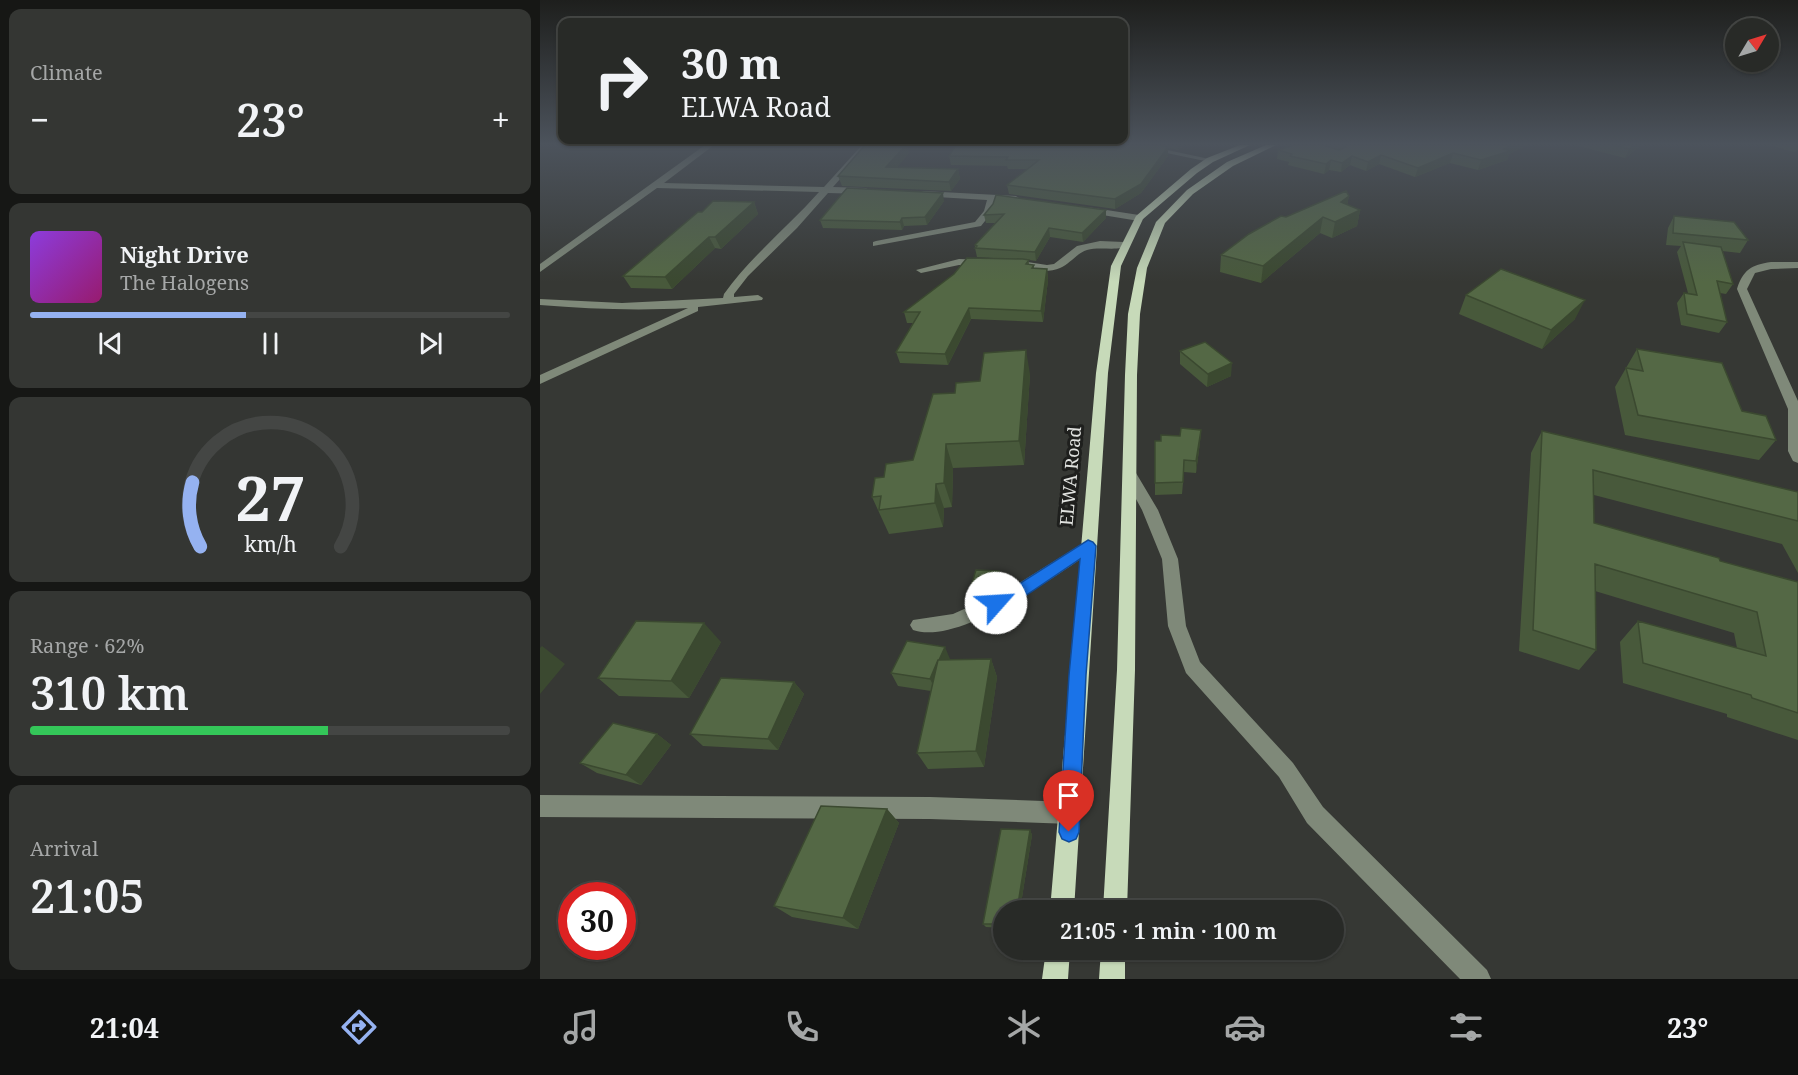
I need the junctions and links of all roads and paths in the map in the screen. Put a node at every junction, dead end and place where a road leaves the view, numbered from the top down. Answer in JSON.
{"nodes":[{"id":1,"x":825,"y":190,"type":"edge"},
{"id":2,"x":644,"y":191,"type":"edge"},
{"id":3,"x":857,"y":191,"type":"edge"},
{"id":4,"x":872,"y":191,"type":"edge"},
{"id":5,"x":1168,"y":191,"type":"edge"},
{"id":6,"x":1192,"y":191,"type":"edge"},
{"id":7,"x":914,"y":194,"type":"edge"},
{"id":8,"x":992,"y":198,"type":"junction"},
{"id":9,"x":1022,"y":200,"type":"edge"},
{"id":10,"x":1077,"y":209,"type":"edge"},
{"id":11,"x":1139,"y":218,"type":"junction"},
{"id":12,"x":876,"y":244,"type":"dead end"},
{"id":13,"x":1124,"y":246,"type":"junction"},
{"id":14,"x":1798,"y":265,"type":"edge"},
{"id":15,"x":540,"y":269,"type":"edge"},
{"id":16,"x":921,"y":270,"type":"dead end"},
{"id":17,"x":758,"y":298,"type":"dead end"},
{"id":18,"x":540,"y":302,"type":"edge"},
{"id":19,"x":728,"y":302,"type":"junction"},
{"id":20,"x":702,"y":305,"type":"junction"},
{"id":21,"x":540,"y":380,"type":"edge"},
{"id":22,"x":1797,"y":454,"type":"edge"},
{"id":23,"x":1131,"y":477,"type":"junction"},
{"id":24,"x":1088,"y":546,"type":"junction"},
{"id":25,"x":919,"y":625,"type":"dead end"},
{"id":26,"x":540,"y":806,"type":"edge"},
{"id":27,"x":1071,"y":813,"type":"junction"},
{"id":28,"x":1063,"y":900,"type":"edge"},
{"id":29,"x":1115,"y":900,"type":"edge"},
{"id":30,"x":1057,"y":960,"type":"edge"},
{"id":31,"x":1113,"y":960,"type":"edge"},
{"id":32,"x":1055,"y":979,"type":"edge"},
{"id":33,"x":1112,"y":979,"type":"edge"},
{"id":34,"x":1478,"y":979,"type":"edge"}],
"edges":[{"from":1,"to":19,"type":"street"},
{"from":2,"to":15,"type":"street"},
{"from":3,"to":4,"type":"street"},
{"from":5,"to":11,"type":"main road","name":"ELWA Road"},
{"from":6,"to":23,"type":"main road"},
{"from":7,"to":8,"type":"street"},
{"from":8,"to":9,"type":"street"},
{"from":8,"to":12,"type":"street"},
{"from":10,"to":11,"type":"street"},
{"from":11,"to":13,"type":"main road","name":"ELWA Road"},
{"from":13,"to":16,"type":"street"},
{"from":13,"to":24,"type":"main road","name":"ELWA Road"},
{"from":14,"to":22,"type":"street"},
{"from":17,"to":19,"type":"street"},
{"from":18,"to":20,"type":"street"},
{"from":19,"to":20,"type":"street"},
{"from":20,"to":21,"type":"street"},
{"from":23,"to":29,"type":"main road"},
{"from":23,"to":34,"type":"street"},
{"from":24,"to":25,"type":"street"},
{"from":24,"to":27,"type":"main road","name":"ELWA Road"},
{"from":26,"to":27,"type":"street"},
{"from":27,"to":28,"type":"main road","name":"ELWA Road"},
{"from":30,"to":32,"type":"main road"},
{"from":31,"to":33,"type":"main road"}]}
